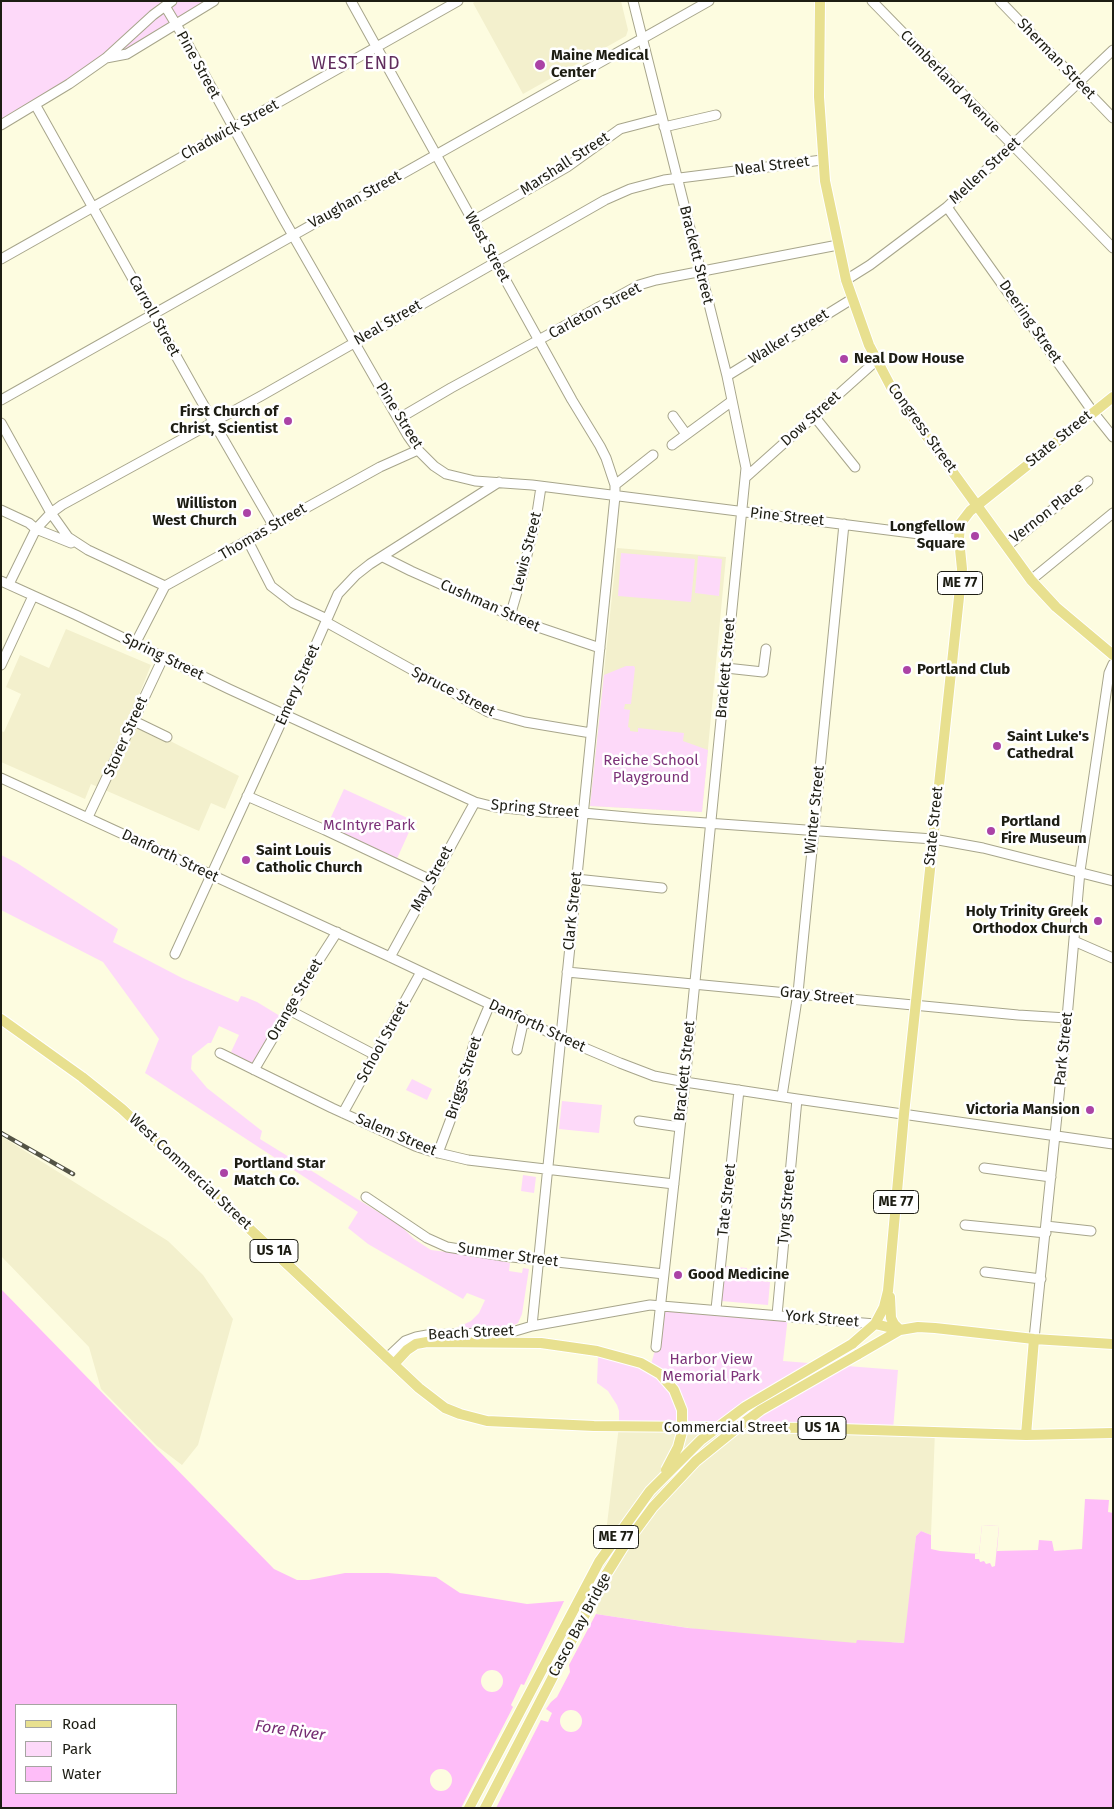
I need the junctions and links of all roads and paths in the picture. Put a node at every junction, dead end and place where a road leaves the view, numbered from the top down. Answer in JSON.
{"nodes":[{"id":1,"x":214,"y":1,"type":"edge"},
{"id":2,"x":351,"y":1,"type":"edge"},
{"id":3,"x":458,"y":1,"type":"edge"},
{"id":4,"x":633,"y":1,"type":"edge"},
{"id":5,"x":708,"y":1,"type":"edge"},
{"id":6,"x":820,"y":1,"type":"edge"},
{"id":7,"x":872,"y":1,"type":"edge"},
{"id":8,"x":1000,"y":1,"type":"edge"},
{"id":9,"x":168,"y":4,"type":"edge"},
{"id":10,"x":176,"y":24,"type":"junction"},
{"id":11,"x":641,"y":40,"type":"junction"},
{"id":12,"x":376,"y":48,"type":"junction"},
{"id":13,"x":1113,"y":50,"type":"edge"},
{"id":14,"x":106,"y":58,"type":"junction"},
{"id":15,"x":1079,"y":82,"type":"junction"},
{"id":16,"x":36,"y":106,"type":"junction"},
{"id":17,"x":716,"y":115,"type":"dead end"},
{"id":18,"x":1113,"y":118,"type":"edge"},
{"id":19,"x":663,"y":122,"type":"junction"},
{"id":20,"x":1,"y":125,"type":"edge"},
{"id":21,"x":234,"y":128,"type":"junction"},
{"id":22,"x":1012,"y":146,"type":"junction"},
{"id":23,"x":437,"y":154,"type":"junction"},
{"id":24,"x":822,"y":160,"type":"junction"},
{"id":25,"x":677,"y":178,"type":"junction"},
{"id":26,"x":94,"y":207,"type":"junction"},
{"id":27,"x":947,"y":207,"type":"junction"},
{"id":28,"x":473,"y":221,"type":"junction"},
{"id":29,"x":292,"y":235,"type":"junction"},
{"id":30,"x":838,"y":245,"type":"junction"},
{"id":31,"x":1113,"y":248,"type":"edge"},
{"id":32,"x":1,"y":259,"type":"edge"},
{"id":33,"x":496,"y":262,"type":"junction"},
{"id":34,"x":700,"y":272,"type":"junction"},
{"id":35,"x":846,"y":280,"type":"junction"},
{"id":36,"x":852,"y":299,"type":"junction"},
{"id":37,"x":153,"y":313,"type":"junction"},
{"id":38,"x":539,"y":341,"type":"junction"},
{"id":39,"x":354,"y":342,"type":"junction"},
{"id":40,"x":877,"y":360,"type":"junction"},
{"id":41,"x":727,"y":376,"type":"junction"},
{"id":42,"x":1113,"y":397,"type":"edge"},
{"id":43,"x":1,"y":400,"type":"edge"},
{"id":44,"x":732,"y":401,"type":"junction"},
{"id":45,"x":1093,"y":412,"type":"junction"},
{"id":46,"x":673,"y":416,"type":"dead end"},
{"id":47,"x":814,"y":416,"type":"junction"},
{"id":48,"x":398,"y":419,"type":"junction"},
{"id":49,"x":213,"y":421,"type":"junction"},
{"id":50,"x":1,"y":423,"type":"edge"},
{"id":51,"x":686,"y":434,"type":"junction"},
{"id":52,"x":1113,"y":437,"type":"edge"},
{"id":53,"x":672,"y":445,"type":"dead end"},
{"id":54,"x":418,"y":450,"type":"junction"},
{"id":55,"x":653,"y":455,"type":"dead end"},
{"id":56,"x":855,"y":466,"type":"dead end"},
{"id":57,"x":745,"y":478,"type":"junction"},
{"id":58,"x":1088,"y":481,"type":"dead end"},
{"id":59,"x":499,"y":482,"type":"junction"},
{"id":60,"x":615,"y":485,"type":"junction"},
{"id":61,"x":541,"y":487,"type":"junction"},
{"id":62,"x":615,"y":496,"type":"junction"},
{"id":63,"x":977,"y":505,"type":"junction"},
{"id":64,"x":1,"y":510,"type":"edge"},
{"id":65,"x":741,"y":512,"type":"junction"},
{"id":66,"x":51,"y":513,"type":"junction"},
{"id":67,"x":1113,"y":513,"type":"edge"},
{"id":68,"x":844,"y":524,"type":"junction"},
{"id":69,"x":274,"y":525,"type":"junction"},
{"id":70,"x":36,"y":529,"type":"junction"},
{"id":71,"x":958,"y":539,"type":"junction"},
{"id":72,"x":248,"y":541,"type":"junction"},
{"id":73,"x":1007,"y":546,"type":"junction"},
{"id":74,"x":88,"y":550,"type":"junction"},
{"id":75,"x":382,"y":557,"type":"junction"},
{"id":76,"x":1031,"y":580,"type":"junction"},
{"id":77,"x":5,"y":583,"type":"edge"},
{"id":78,"x":166,"y":586,"type":"junction"},
{"id":79,"x":33,"y":596,"type":"junction"},
{"id":80,"x":510,"y":616,"type":"junction"},
{"id":81,"x":326,"y":621,"type":"junction"},
{"id":82,"x":135,"y":644,"type":"junction"},
{"id":83,"x":600,"y":648,"type":"junction"},
{"id":84,"x":766,"y":649,"type":"dead end"},
{"id":85,"x":1113,"y":655,"type":"edge"},
{"id":86,"x":163,"y":658,"type":"junction"},
{"id":87,"x":1113,"y":664,"type":"edge"},
{"id":88,"x":1,"y":665,"type":"edge"},
{"id":89,"x":726,"y":668,"type":"junction"},
{"id":90,"x":285,"y":714,"type":"junction"},
{"id":91,"x":134,"y":721,"type":"junction"},
{"id":92,"x":591,"y":733,"type":"junction"},
{"id":93,"x":167,"y":737,"type":"dead end"},
{"id":94,"x":1,"y":778,"type":"edge"},
{"id":95,"x":247,"y":796,"type":"junction"},
{"id":96,"x":475,"y":802,"type":"junction"},
{"id":97,"x":583,"y":813,"type":"junction"},
{"id":98,"x":88,"y":817,"type":"junction"},
{"id":99,"x":711,"y":822,"type":"junction"},
{"id":100,"x":813,"y":830,"type":"junction"},
{"id":101,"x":933,"y":839,"type":"junction"},
{"id":102,"x":1080,"y":872,"type":"junction"},
{"id":103,"x":211,"y":875,"type":"junction"},
{"id":104,"x":576,"y":879,"type":"junction"},
{"id":105,"x":431,"y":880,"type":"junction"},
{"id":106,"x":1113,"y":881,"type":"edge"},
{"id":107,"x":662,"y":888,"type":"dead end"},
{"id":108,"x":337,"y":932,"type":"junction"},
{"id":109,"x":1074,"y":941,"type":"junction"},
{"id":110,"x":175,"y":954,"type":"dead end"},
{"id":111,"x":390,"y":956,"type":"junction"},
{"id":112,"x":1113,"y":958,"type":"edge"},
{"id":113,"x":421,"y":972,"type":"junction"},
{"id":114,"x":567,"y":972,"type":"junction"},
{"id":115,"x":694,"y":984,"type":"junction"},
{"id":116,"x":798,"y":993,"type":"junction"},
{"id":117,"x":490,"y":1004,"type":"junction"},
{"id":118,"x":916,"y":1006,"type":"junction"},
{"id":119,"x":289,"y":1010,"type":"junction"},
{"id":120,"x":1067,"y":1018,"type":"junction"},
{"id":121,"x":1,"y":1019,"type":"edge"},
{"id":122,"x":524,"y":1019,"type":"junction"},
{"id":123,"x":561,"y":1038,"type":"junction"},
{"id":124,"x":517,"y":1050,"type":"dead end"},
{"id":125,"x":220,"y":1053,"type":"dead end"},
{"id":126,"x":376,"y":1055,"type":"junction"},
{"id":127,"x":254,"y":1070,"type":"junction"},
{"id":128,"x":685,"y":1082,"type":"junction"},
{"id":129,"x":739,"y":1090,"type":"junction"},
{"id":130,"x":782,"y":1096,"type":"junction"},
{"id":131,"x":797,"y":1099,"type":"junction"},
{"id":132,"x":343,"y":1113,"type":"junction"},
{"id":133,"x":904,"y":1114,"type":"junction"},
{"id":134,"x":639,"y":1121,"type":"dead end"},
{"id":135,"x":680,"y":1127,"type":"junction"},
{"id":136,"x":1056,"y":1136,"type":"junction"},
{"id":137,"x":1113,"y":1144,"type":"edge"},
{"id":138,"x":438,"y":1154,"type":"junction"},
{"id":139,"x":548,"y":1168,"type":"junction"},
{"id":140,"x":984,"y":1168,"type":"dead end"},
{"id":141,"x":1051,"y":1177,"type":"junction"},
{"id":142,"x":674,"y":1184,"type":"junction"},
{"id":143,"x":366,"y":1197,"type":"dead end"},
{"id":144,"x":965,"y":1225,"type":"dead end"},
{"id":145,"x":1046,"y":1230,"type":"junction"},
{"id":146,"x":1091,"y":1231,"type":"dead end"},
{"id":147,"x":538,"y":1261,"type":"junction"},
{"id":148,"x":985,"y":1272,"type":"dead end"},
{"id":149,"x":664,"y":1274,"type":"junction"},
{"id":150,"x":1041,"y":1279,"type":"junction"},
{"id":151,"x":888,"y":1291,"type":"junction"},
{"id":152,"x":661,"y":1304,"type":"junction"},
{"id":153,"x":716,"y":1310,"type":"junction"},
{"id":154,"x":777,"y":1315,"type":"junction"},
{"id":155,"x":875,"y":1324,"type":"junction"},
{"id":156,"x":532,"y":1326,"type":"junction"},
{"id":157,"x":900,"y":1330,"type":"junction"},
{"id":158,"x":1034,"y":1338,"type":"junction"},
{"id":159,"x":1113,"y":1344,"type":"edge"},
{"id":160,"x":656,"y":1346,"type":"dead end"},
{"id":161,"x":391,"y":1361,"type":"junction"},
{"id":162,"x":460,"y":1414,"type":"joint"},
{"id":163,"x":1113,"y":1433,"type":"edge"},
{"id":164,"x":1026,"y":1435,"type":"junction"},
{"id":165,"x":664,"y":1475,"type":"junction"},
{"id":166,"x":469,"y":1808,"type":"edge"},
{"id":167,"x":485,"y":1808,"type":"edge"}],
"edges":[{"from":1,"to":10,"type":"street"},
{"from":2,"to":12,"type":"street","name":"West Street"},
{"from":3,"to":12,"type":"street","name":"Chadwick Street"},
{"from":4,"to":11,"type":"street","name":"Brackett Street"},
{"from":5,"to":11,"type":"street","name":"Vaughan Street"},
{"from":6,"to":24,"type":"main road","name":"Congress Street"},
{"from":7,"to":22,"type":"street","name":"Cumberland Avenue"},
{"from":8,"to":15,"type":"street","name":"Sherman Street"},
{"from":9,"to":10,"type":"street","name":"Pine Street"},
{"from":9,"to":14,"type":"street"},
{"from":10,"to":14,"type":"street"},
{"from":10,"to":21,"type":"street","name":"Pine Street"},
{"from":11,"to":19,"type":"street","name":"Brackett Street"},
{"from":11,"to":23,"type":"street","name":"Vaughan Street"},
{"from":12,"to":21,"type":"street","name":"Chadwick Street"},
{"from":12,"to":23,"type":"street","name":"West Street"},
{"from":13,"to":15,"type":"street","name":"Mellen Street"},
{"from":14,"to":16,"type":"street"},
{"from":15,"to":18,"type":"street","name":"Sherman Street"},
{"from":15,"to":22,"type":"street","name":"Mellen Street"},
{"from":16,"to":20,"type":"street"},
{"from":16,"to":26,"type":"street","name":"Carroll Street"},
{"from":17,"to":19,"type":"street","name":"Marshall Street"},
{"from":19,"to":25,"type":"street","name":"Brackett Street"},
{"from":19,"to":28,"type":"street","name":"Marshall Street"},
{"from":21,"to":26,"type":"street","name":"Chadwick Street"},
{"from":21,"to":29,"type":"street","name":"Pine Street"},
{"from":22,"to":27,"type":"street","name":"Mellen Street"},
{"from":22,"to":31,"type":"street","name":"Cumberland Avenue"},
{"from":23,"to":28,"type":"street","name":"West Street"},
{"from":23,"to":29,"type":"street","name":"Vaughan Street"},
{"from":24,"to":25,"type":"street","name":"Neal Street"},
{"from":24,"to":30,"type":"main road","name":"Congress Street"},
{"from":25,"to":33,"type":"street","name":"Neal Street"},
{"from":25,"to":34,"type":"street","name":"Brackett Street"},
{"from":26,"to":32,"type":"street","name":"Chadwick Street"},
{"from":26,"to":37,"type":"street","name":"Carroll Street"},
{"from":27,"to":35,"type":"street","name":"Mellen Street"},
{"from":27,"to":45,"type":"street","name":"Deering Street"},
{"from":28,"to":33,"type":"street","name":"West Street"},
{"from":29,"to":37,"type":"street","name":"Vaughan Street"},
{"from":29,"to":39,"type":"street","name":"Pine Street"},
{"from":30,"to":34,"type":"street","name":"Carleton Street"},
{"from":30,"to":35,"type":"main road","name":"Congress Street"},
{"from":33,"to":38,"type":"street","name":"West Street"},
{"from":33,"to":39,"type":"street","name":"Neal Street"},
{"from":34,"to":38,"type":"street","name":"Carleton Street"},
{"from":34,"to":41,"type":"street","name":"Brackett Street"},
{"from":35,"to":36,"type":"main road","name":"Congress Street"},
{"from":36,"to":40,"type":"main road","name":"Congress Street"},
{"from":36,"to":41,"type":"street","name":"Walker Street"},
{"from":37,"to":43,"type":"street","name":"Vaughan Street"},
{"from":37,"to":49,"type":"street","name":"Carroll Street"},
{"from":38,"to":48,"type":"street","name":"Carleton Street"},
{"from":38,"to":60,"type":"street","name":"West Street"},
{"from":39,"to":48,"type":"street","name":"Pine Street"},
{"from":39,"to":49,"type":"street","name":"Neal Street"},
{"from":40,"to":47,"type":"street","name":"Dow Street"},
{"from":40,"to":63,"type":"main road","name":"Congress Street"},
{"from":41,"to":44,"type":"street","name":"Brackett Street"},
{"from":42,"to":45,"type":"main road","name":"State Street","number":"ME 77"},
{"from":44,"to":51,"type":"street"},
{"from":44,"to":57,"type":"street","name":"Brackett Street"},
{"from":45,"to":52,"type":"street","name":"Deering Street"},
{"from":45,"to":63,"type":"main road","name":"State Street","number":"ME 77"},
{"from":46,"to":51,"type":"street"},
{"from":47,"to":56,"type":"street"},
{"from":47,"to":57,"type":"street","name":"Dow Street"},
{"from":48,"to":54,"type":"street","name":"Pine Street"},
{"from":49,"to":66,"type":"street","name":"Neal Street"},
{"from":49,"to":69,"type":"street","name":"Carroll Street"},
{"from":50,"to":66,"type":"street"},
{"from":51,"to":53,"type":"street"},
{"from":54,"to":59,"type":"street","name":"Pine Street"},
{"from":54,"to":69,"type":"street","name":"Thomas Street"},
{"from":55,"to":60,"type":"street"},
{"from":57,"to":65,"type":"street","name":"Brackett Street"},
{"from":58,"to":73,"type":"street","name":"Vernon Place"},
{"from":59,"to":61,"type":"street","name":"Pine Street"},
{"from":59,"to":75,"type":"street","name":"Emery Street"},
{"from":60,"to":62,"type":"street","name":"West Street"},
{"from":61,"to":62,"type":"street","name":"Pine Street"},
{"from":61,"to":80,"type":"street","name":"Lewis Street"},
{"from":62,"to":65,"type":"street","name":"Pine Street"},
{"from":62,"to":83,"type":"street","name":"Clark Street"},
{"from":63,"to":71,"type":"main road","name":"State Street","number":"ME 77"},
{"from":63,"to":73,"type":"main road","name":"Congress Street"},
{"from":64,"to":70,"type":"street"},
{"from":65,"to":68,"type":"street","name":"Pine Street"},
{"from":65,"to":89,"type":"street","name":"Brackett Street"},
{"from":66,"to":70,"type":"street","name":"Neal Street"},
{"from":66,"to":74,"type":"street"},
{"from":67,"to":76,"type":"street"},
{"from":68,"to":71,"type":"street","name":"Pine Street"},
{"from":68,"to":100,"type":"street","name":"Winter Street"},
{"from":69,"to":72,"type":"street","name":"Thomas Street"},
{"from":70,"to":74,"type":"street"},
{"from":70,"to":77,"type":"street","name":"Neal Street"},
{"from":71,"to":101,"type":"main road","name":"State Street","number":"ME 77"},
{"from":72,"to":78,"type":"street","name":"Thomas Street"},
{"from":72,"to":81,"type":"street","name":"Spruce Street"},
{"from":73,"to":76,"type":"main road","name":"Congress Street"},
{"from":74,"to":78,"type":"street"},
{"from":75,"to":80,"type":"street","name":"Cushman Street"},
{"from":75,"to":81,"type":"street","name":"Emery Street"},
{"from":76,"to":85,"type":"main road","name":"Congress Street"},
{"from":77,"to":79,"type":"street","name":"Spring Street"},
{"from":78,"to":82,"type":"street"},
{"from":79,"to":82,"type":"street","name":"Spring Street"},
{"from":79,"to":88,"type":"street"},
{"from":80,"to":83,"type":"street","name":"Cushman Street"},
{"from":81,"to":90,"type":"street","name":"Emery Street"},
{"from":81,"to":92,"type":"street","name":"Spruce Street"},
{"from":82,"to":86,"type":"street","name":"Spring Street"},
{"from":83,"to":92,"type":"street","name":"Clark Street"},
{"from":84,"to":89,"type":"street"},
{"from":86,"to":90,"type":"street","name":"Spring Street"},
{"from":86,"to":91,"type":"street","name":"Storer Street"},
{"from":87,"to":102,"type":"street","name":"Park Street"},
{"from":89,"to":99,"type":"street","name":"Brackett Street"},
{"from":90,"to":95,"type":"street","name":"Emery Street"},
{"from":90,"to":96,"type":"street","name":"Spring Street"},
{"from":91,"to":93,"type":"street"},
{"from":91,"to":98,"type":"street","name":"Storer Street"},
{"from":92,"to":97,"type":"street","name":"Clark Street"},
{"from":94,"to":98,"type":"street","name":"Danforth Street"},
{"from":95,"to":103,"type":"street","name":"Emery Street"},
{"from":95,"to":105,"type":"street"},
{"from":96,"to":97,"type":"street","name":"Spring Street"},
{"from":96,"to":105,"type":"street","name":"May Street"},
{"from":97,"to":99,"type":"street","name":"Spring Street"},
{"from":97,"to":104,"type":"street","name":"Clark Street"},
{"from":98,"to":103,"type":"street","name":"Danforth Street"},
{"from":99,"to":100,"type":"street","name":"Spring Street"},
{"from":99,"to":115,"type":"street","name":"Brackett Street"},
{"from":100,"to":101,"type":"street","name":"Spring Street"},
{"from":100,"to":116,"type":"street","name":"Winter Street"},
{"from":101,"to":102,"type":"street","name":"Spring Street"},
{"from":101,"to":118,"type":"main road","name":"State Street","number":"ME 77"},
{"from":102,"to":106,"type":"street","name":"Spring Street"},
{"from":102,"to":109,"type":"street","name":"Park Street"},
{"from":103,"to":108,"type":"street","name":"Danforth Street"},
{"from":103,"to":110,"type":"street","name":"Emery Street"},
{"from":104,"to":107,"type":"street"},
{"from":104,"to":114,"type":"street","name":"Clark Street"},
{"from":105,"to":111,"type":"street","name":"May Street"},
{"from":108,"to":111,"type":"street","name":"Danforth Street"},
{"from":108,"to":119,"type":"street","name":"Orange Street"},
{"from":109,"to":112,"type":"street"},
{"from":109,"to":120,"type":"street","name":"Park Street"},
{"from":111,"to":113,"type":"street","name":"Danforth Street"},
{"from":113,"to":117,"type":"street","name":"Danforth Street"},
{"from":113,"to":126,"type":"street","name":"School Street"},
{"from":114,"to":115,"type":"street","name":"Gray Street"},
{"from":114,"to":123,"type":"street","name":"Clark Street"},
{"from":115,"to":116,"type":"street","name":"Gray Street"},
{"from":115,"to":128,"type":"street","name":"Brackett Street"},
{"from":116,"to":118,"type":"street","name":"Gray Street"},
{"from":116,"to":130,"type":"street","name":"Winter Street"},
{"from":117,"to":122,"type":"street","name":"Danforth Street"},
{"from":117,"to":138,"type":"street","name":"Briggs Street"},
{"from":118,"to":120,"type":"street","name":"Gray Street"},
{"from":118,"to":133,"type":"main road","name":"State Street","number":"ME 77"},
{"from":119,"to":126,"type":"street"},
{"from":119,"to":127,"type":"street","name":"Orange Street"},
{"from":120,"to":136,"type":"street","name":"Park Street"},
{"from":121,"to":161,"type":"main road","name":"West Commercial Street","number":"US 1A"},
{"from":122,"to":123,"type":"street","name":"Danforth Street"},
{"from":122,"to":124,"type":"street"},
{"from":123,"to":128,"type":"street","name":"Danforth Street"},
{"from":123,"to":139,"type":"street","name":"Clark Street"},
{"from":125,"to":127,"type":"street","name":"Salem Street"},
{"from":126,"to":132,"type":"street","name":"School Street"},
{"from":127,"to":132,"type":"street","name":"Salem Street"},
{"from":128,"to":129,"type":"street","name":"Danforth Street"},
{"from":128,"to":135,"type":"street","name":"Brackett Street"},
{"from":129,"to":130,"type":"street","name":"Danforth Street"},
{"from":129,"to":153,"type":"street","name":"Tate Street"},
{"from":130,"to":131,"type":"street","name":"Danforth Street"},
{"from":131,"to":133,"type":"street","name":"Danforth Street"},
{"from":131,"to":154,"type":"street","name":"Tyng Street"},
{"from":132,"to":138,"type":"street","name":"Salem Street"},
{"from":133,"to":136,"type":"street","name":"Danforth Street"},
{"from":133,"to":151,"type":"main road","name":"State Street","number":"ME 77"},
{"from":134,"to":135,"type":"street"},
{"from":135,"to":142,"type":"street","name":"Brackett Street"},
{"from":136,"to":137,"type":"street","name":"Danforth Street"},
{"from":136,"to":141,"type":"street","name":"Park Street"},
{"from":138,"to":139,"type":"street","name":"Salem Street"},
{"from":139,"to":142,"type":"street","name":"Salem Street"},
{"from":139,"to":147,"type":"street","name":"Clark Street"},
{"from":140,"to":141,"type":"street"},
{"from":141,"to":145,"type":"street","name":"Park Street"},
{"from":142,"to":149,"type":"street","name":"Brackett Street"},
{"from":143,"to":147,"type":"street","name":"Summer Street"},
{"from":144,"to":145,"type":"street"},
{"from":145,"to":146,"type":"street"},
{"from":145,"to":150,"type":"street","name":"Park Street"},
{"from":147,"to":149,"type":"street","name":"Summer Street"},
{"from":147,"to":156,"type":"street","name":"Clark Street"},
{"from":148,"to":150,"type":"street"},
{"from":149,"to":152,"type":"street","name":"Brackett Street"},
{"from":150,"to":158,"type":"street","name":"Park Street"},
{"from":151,"to":155,"type":"main road","name":"State Street","number":"ME 77"},
{"from":151,"to":157,"type":"main road"},
{"from":152,"to":153,"type":"street","name":"York Street"},
{"from":152,"to":156,"type":"street","name":"York Street"},
{"from":152,"to":160,"type":"street","name":"Brackett Street"},
{"from":153,"to":154,"type":"street","name":"York Street"},
{"from":154,"to":155,"type":"street","name":"York Street"},
{"from":155,"to":157,"type":"main road","name":"York Street"},
{"from":155,"to":165,"type":"main road","name":"Casco Bay Bridge","number":"ME 77","bridge":true},
{"from":156,"to":161,"type":"street","name":"Beach Street"},
{"from":157,"to":158,"type":"main road","name":"York Street","number":"ME 77"},
{"from":157,"to":167,"type":"main road","name":"Casco Bay Bridge","number":"ME 77","bridge":true},
{"from":158,"to":159,"type":"main road","name":"York Street","number":"ME 77"},
{"from":158,"to":164,"type":"main road","name":"Park Street"},
{"from":161,"to":162,"type":"main road","name":"West Commercial Street","number":"US 1A"},
{"from":161,"to":165,"type":"main road","bridge":true},
{"from":162,"to":164,"type":"main road","name":"Commercial Street","number":"US 1A"},
{"from":163,"to":164,"type":"main road","name":"Commercial Street","number":"US 1A"},
{"from":165,"to":166,"type":"main road","name":"Casco Bay Bridge","number":"ME 77","bridge":true}]}
